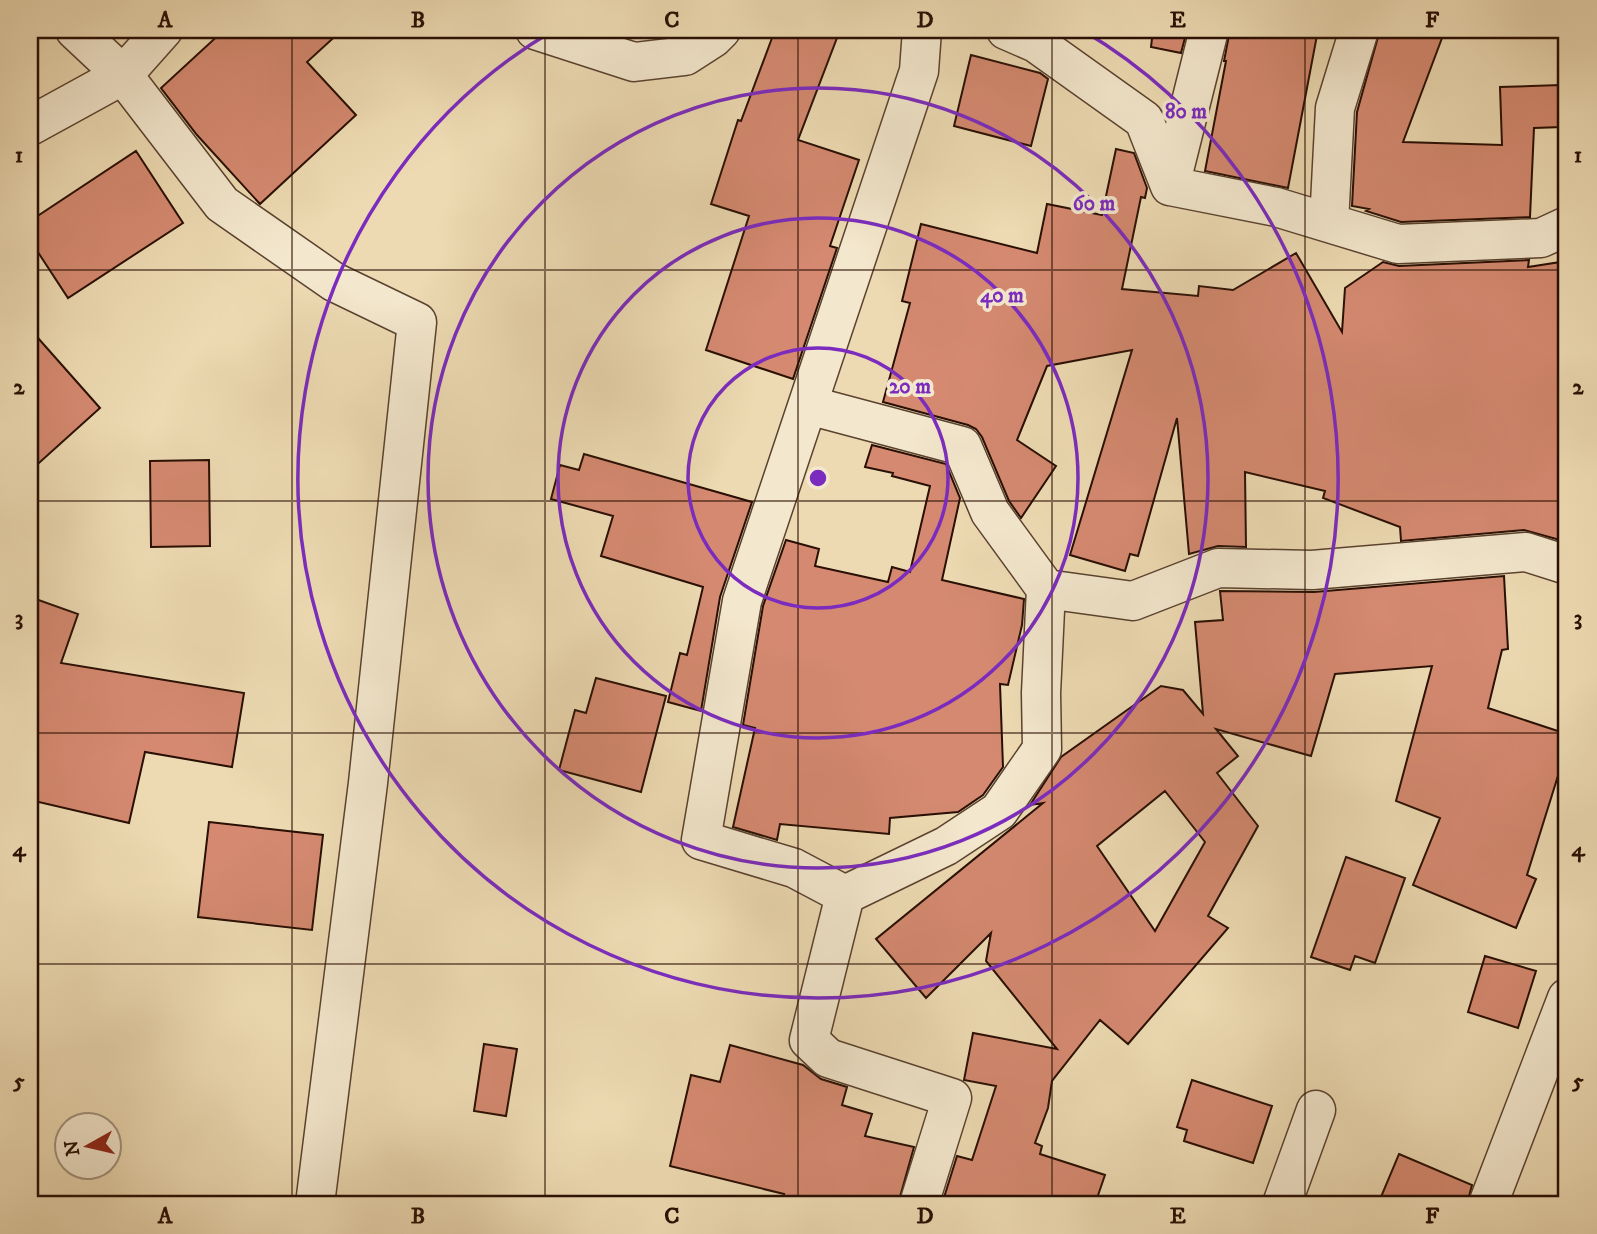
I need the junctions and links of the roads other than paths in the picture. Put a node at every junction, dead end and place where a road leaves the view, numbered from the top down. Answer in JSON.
{"nodes":[{"id":1,"x":75,"y":30,"type":"edge"},
{"id":2,"x":163,"y":30,"type":"edge"},
{"id":3,"x":535,"y":30,"type":"edge"},
{"id":4,"x":720,"y":30,"type":"edge"},
{"id":5,"x":922,"y":30,"type":"edge"},
{"id":6,"x":1006,"y":30,"type":"edge"},
{"id":7,"x":1209,"y":30,"type":"edge"},
{"id":8,"x":1359,"y":30,"type":"edge"},
{"id":9,"x":123,"y":75,"type":"junction"},
{"id":10,"x":30,"y":126,"type":"edge"},
{"id":11,"x":1170,"y":186,"type":"junction"},
{"id":12,"x":1329,"y":223,"type":"junction"},
{"id":13,"x":1567,"y":226,"type":"edge"},
{"id":14,"x":808,"y":405,"type":"junction"},
{"id":15,"x":1567,"y":565,"type":"edge"},
{"id":16,"x":1046,"y":589,"type":"junction"},
{"id":17,"x":845,"y":895,"type":"junction"},
{"id":18,"x":1567,"y":998,"type":"edge"},
{"id":19,"x":1315,"y":1110,"type":"dead end"},
{"id":20,"x":315,"y":1204,"type":"edge"},
{"id":21,"x":919,"y":1204,"type":"edge"},
{"id":22,"x":1282,"y":1204,"type":"edge"},
{"id":23,"x":1488,"y":1204,"type":"edge"}],
"edges":[{"from":1,"to":9,"type":"street"},
{"from":2,"to":9,"type":"street"},
{"from":3,"to":4,"type":"street"},
{"from":5,"to":14,"type":"street"},
{"from":6,"to":11,"type":"street"},
{"from":7,"to":11,"type":"street"},
{"from":8,"to":12,"type":"street"},
{"from":9,"to":10,"type":"street"},
{"from":9,"to":20,"type":"street"},
{"from":11,"to":12,"type":"street"},
{"from":12,"to":13,"type":"street"},
{"from":14,"to":16,"type":"street"},
{"from":14,"to":17,"type":"street"},
{"from":15,"to":16,"type":"street"},
{"from":16,"to":17,"type":"street"},
{"from":17,"to":21,"type":"street"},
{"from":18,"to":23,"type":"street"},
{"from":19,"to":22,"type":"street"}]}
